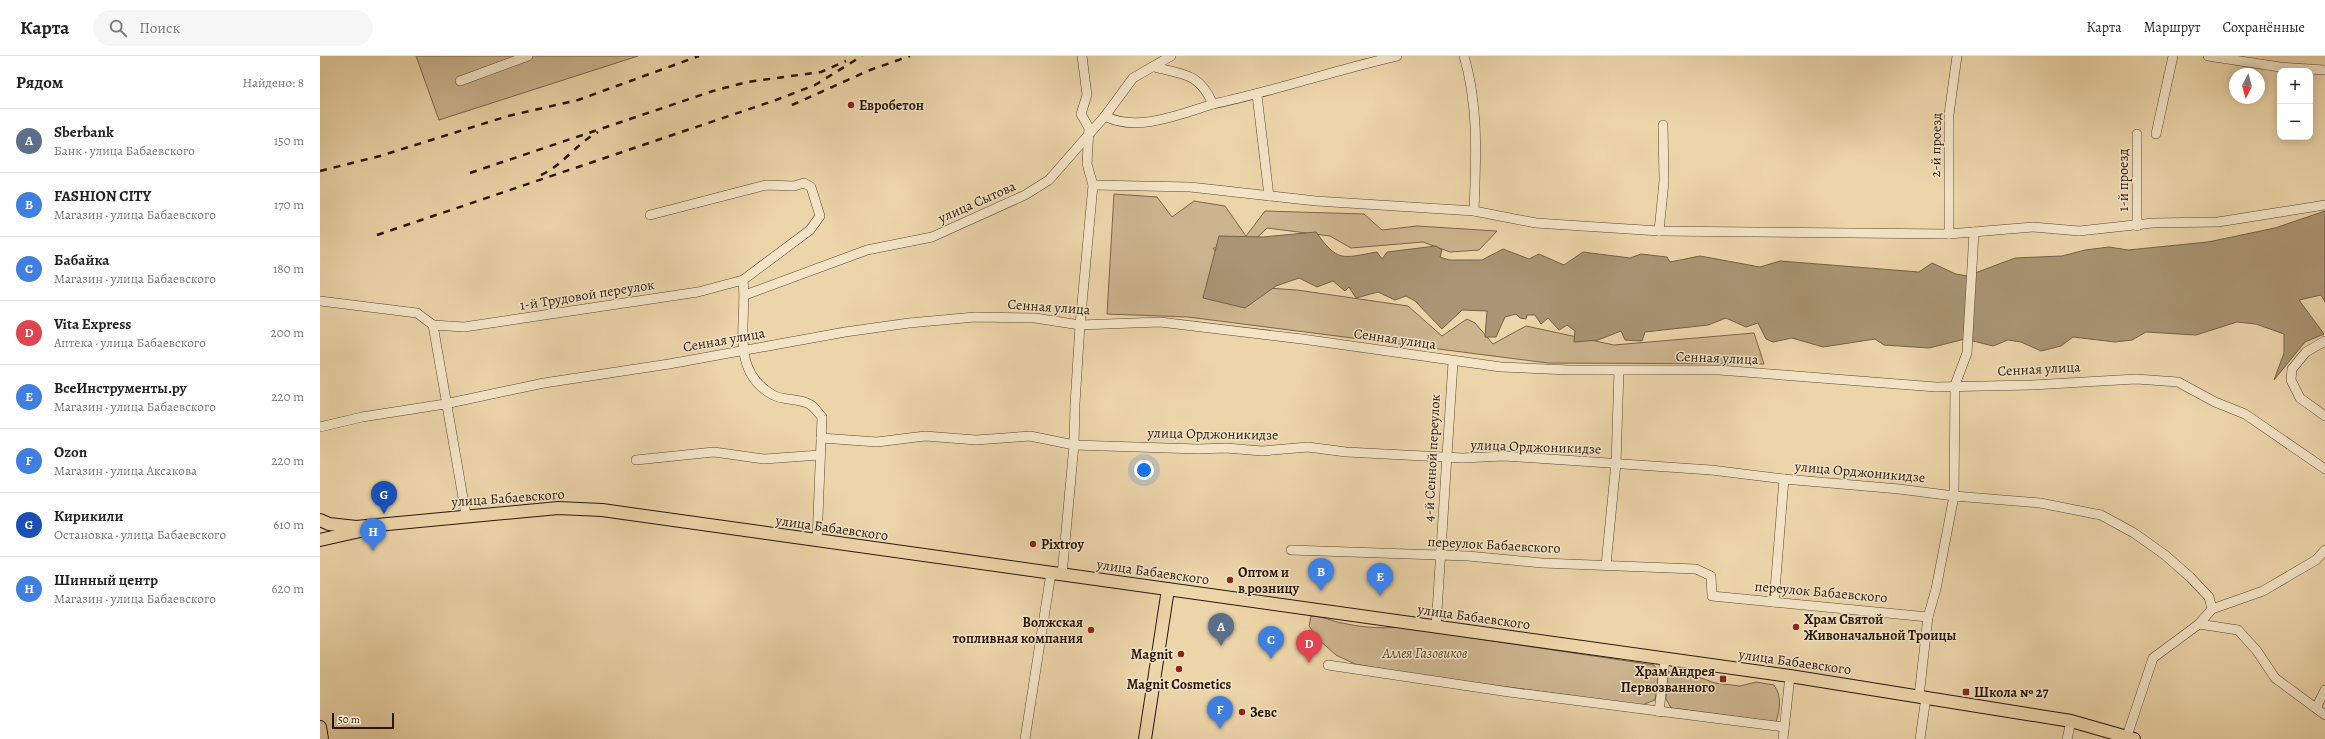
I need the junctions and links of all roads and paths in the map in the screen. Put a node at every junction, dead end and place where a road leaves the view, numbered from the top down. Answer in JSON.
{"nodes":[{"id":1,"x":528,"y":56,"type":"edge"},
{"id":2,"x":1082,"y":56,"type":"edge"},
{"id":3,"x":1170,"y":56,"type":"edge"},
{"id":4,"x":1397,"y":56,"type":"edge"},
{"id":5,"x":1464,"y":56,"type":"edge"},
{"id":6,"x":1957,"y":56,"type":"edge"},
{"id":7,"x":2173,"y":56,"type":"edge"},
{"id":8,"x":2208,"y":56,"type":"edge"},
{"id":9,"x":1154,"y":67,"type":"junction"},
{"id":10,"x":2325,"y":70,"type":"edge"},
{"id":11,"x":460,"y":81,"type":"dead end"},
{"id":12,"x":1256,"y":95,"type":"junction"},
{"id":13,"x":1213,"y":104,"type":"junction"},
{"id":14,"x":1105,"y":116,"type":"junction"},
{"id":15,"x":1662,"y":125,"type":"dead end"},
{"id":16,"x":1089,"y":133,"type":"junction"},
{"id":17,"x":2137,"y":134,"type":"dead end"},
{"id":18,"x":2156,"y":134,"type":"dead end"},
{"id":19,"x":1093,"y":185,"type":"junction"},
{"id":20,"x":1268,"y":196,"type":"junction"},
{"id":21,"x":2325,"y":206,"type":"edge"},
{"id":22,"x":1474,"y":211,"type":"junction"},
{"id":23,"x":650,"y":215,"type":"dead end"},
{"id":24,"x":2137,"y":226,"type":"junction"},
{"id":25,"x":1658,"y":231,"type":"junction"},
{"id":26,"x":1974,"y":232,"type":"junction"},
{"id":27,"x":1948,"y":234,"type":"junction"},
{"id":28,"x":744,"y":280,"type":"junction"},
{"id":29,"x":745,"y":294,"type":"junction"},
{"id":30,"x":320,"y":301,"type":"edge"},
{"id":31,"x":433,"y":325,"type":"junction"},
{"id":32,"x":1080,"y":325,"type":"junction"},
{"id":33,"x":2325,"y":341,"type":"edge"},
{"id":34,"x":742,"y":352,"type":"junction"},
{"id":35,"x":1453,"y":362,"type":"junction"},
{"id":36,"x":1618,"y":371,"type":"junction"},
{"id":37,"x":1955,"y":385,"type":"junction"},
{"id":38,"x":445,"y":404,"type":"junction"},
{"id":39,"x":2325,"y":416,"type":"edge"},
{"id":40,"x":320,"y":427,"type":"edge"},
{"id":41,"x":821,"y":438,"type":"junction"},
{"id":42,"x":1074,"y":445,"type":"junction"},
{"id":43,"x":820,"y":456,"type":"junction"},
{"id":44,"x":1445,"y":457,"type":"junction"},
{"id":45,"x":636,"y":460,"type":"dead end"},
{"id":46,"x":1616,"y":464,"type":"junction"},
{"id":47,"x":2325,"y":469,"type":"edge"},
{"id":48,"x":1784,"y":479,"type":"junction"},
{"id":49,"x":1954,"y":496,"type":"junction"},
{"id":50,"x":466,"y":515,"type":"junction"},
{"id":51,"x":320,"y":520,"type":"edge"},
{"id":52,"x":378,"y":526,"type":"junction"},
{"id":53,"x":326,"y":539,"type":"edge"},
{"id":54,"x":817,"y":541,"type":"junction"},
{"id":55,"x":320,"y":550,"type":"edge"},
{"id":56,"x":1290,"y":550,"type":"dead end"},
{"id":57,"x":2325,"y":550,"type":"edge"},
{"id":58,"x":1442,"y":555,"type":"junction"},
{"id":59,"x":1606,"y":565,"type":"junction"},
{"id":60,"x":1057,"y":574,"type":"junction"},
{"id":61,"x":1168,"y":589,"type":"junction"},
{"id":62,"x":1774,"y":602,"type":"junction"},
{"id":63,"x":2212,"y":609,"type":"junction"},
{"id":64,"x":1928,"y":617,"type":"junction"},
{"id":65,"x":2199,"y":624,"type":"junction"},
{"id":66,"x":1436,"y":628,"type":"junction"},
{"id":67,"x":1665,"y":659,"type":"junction"},
{"id":68,"x":1328,"y":665,"type":"dead end"},
{"id":69,"x":1790,"y":676,"type":"junction"},
{"id":70,"x":2325,"y":690,"type":"edge"},
{"id":71,"x":1922,"y":697,"type":"junction"},
{"id":72,"x":2316,"y":708,"type":"junction"},
{"id":73,"x":1659,"y":712,"type":"junction"},
{"id":74,"x":2325,"y":715,"type":"edge"},
{"id":75,"x":2072,"y":721,"type":"junction"},
{"id":76,"x":1784,"y":728,"type":"junction"},
{"id":77,"x":2131,"y":738,"type":"edge"},
{"id":78,"x":1025,"y":739,"type":"edge"},
{"id":79,"x":1145,"y":739,"type":"edge"},
{"id":80,"x":1783,"y":739,"type":"edge"},
{"id":81,"x":1920,"y":739,"type":"edge"},
{"id":82,"x":2067,"y":739,"type":"edge"}],
"edges":[{"from":1,"to":11,"type":"street"},
{"from":2,"to":16,"type":"street"},
{"from":3,"to":9,"type":"street","name":"улица Сытова"},
{"from":4,"to":12,"type":"street"},
{"from":5,"to":22,"type":"street"},
{"from":6,"to":27,"type":"street","name":"2-й проезд"},
{"from":7,"to":18,"type":"street"},
{"from":8,"to":10,"type":"street"},
{"from":9,"to":13,"type":"street"},
{"from":9,"to":14,"type":"street","name":"улица Сытова"},
{"from":12,"to":13,"type":"street"},
{"from":12,"to":20,"type":"street"},
{"from":13,"to":14,"type":"street"},
{"from":14,"to":16,"type":"street","name":"улица Сытова"},
{"from":15,"to":25,"type":"street"},
{"from":16,"to":19,"type":"street"},
{"from":16,"to":29,"type":"street","name":"улица Сытова"},
{"from":17,"to":24,"type":"street","name":"1-й проезд"},
{"from":19,"to":20,"type":"street"},
{"from":19,"to":32,"type":"street"},
{"from":20,"to":22,"type":"street"},
{"from":21,"to":24,"type":"street"},
{"from":22,"to":25,"type":"street"},
{"from":23,"to":28,"type":"street"},
{"from":24,"to":26,"type":"street"},
{"from":25,"to":27,"type":"street"},
{"from":26,"to":27,"type":"street"},
{"from":26,"to":37,"type":"street"},
{"from":28,"to":29,"type":"street"},
{"from":28,"to":31,"type":"street","name":"1-й Трудовой переулок"},
{"from":29,"to":34,"type":"street"},
{"from":30,"to":31,"type":"street"},
{"from":31,"to":38,"type":"street"},
{"from":32,"to":34,"type":"street","name":"Сенная улица"},
{"from":32,"to":35,"type":"street","name":"Сенная улица"},
{"from":32,"to":42,"type":"street"},
{"from":33,"to":39,"type":"street"},
{"from":34,"to":38,"type":"street","name":"Сенная улица"},
{"from":34,"to":41,"type":"street"},
{"from":35,"to":36,"type":"street","name":"Сенная улица"},
{"from":35,"to":44,"type":"street","name":"4-й Сенной переулок"},
{"from":36,"to":37,"type":"street","name":"Сенная улица"},
{"from":36,"to":46,"type":"street"},
{"from":37,"to":47,"type":"street","name":"Сенная улица"},
{"from":37,"to":49,"type":"street"},
{"from":38,"to":40,"type":"street","name":"Сенная улица"},
{"from":38,"to":50,"type":"street"},
{"from":41,"to":42,"type":"street","name":"улица Орджоникидзе"},
{"from":41,"to":43,"type":"street"},
{"from":42,"to":44,"type":"street","name":"улица Орджоникидзе"},
{"from":42,"to":60,"type":"street"},
{"from":43,"to":45,"type":"street"},
{"from":43,"to":54,"type":"street"},
{"from":44,"to":46,"type":"street","name":"улица Орджоникидзе"},
{"from":44,"to":58,"type":"street","name":"4-й Сенной переулок"},
{"from":46,"to":48,"type":"street","name":"улица Орджоникидзе"},
{"from":46,"to":59,"type":"street"},
{"from":48,"to":49,"type":"street","name":"улица Орджоникидзе"},
{"from":48,"to":62,"type":"street"},
{"from":49,"to":63,"type":"street","name":"улица Орджоникидзе"},
{"from":49,"to":64,"type":"street"},
{"from":50,"to":52,"type":"main road","name":"улица Бабаевского"},
{"from":50,"to":54,"type":"main road","name":"улица Бабаевского"},
{"from":51,"to":52,"type":"main road"},
{"from":52,"to":53,"type":"main road"},
{"from":53,"to":55,"type":"main road"},
{"from":54,"to":60,"type":"main road","name":"улица Бабаевского"},
{"from":56,"to":58,"type":"street","name":"переулок Бабаевского"},
{"from":57,"to":63,"type":"street"},
{"from":58,"to":59,"type":"street","name":"переулок Бабаевского"},
{"from":58,"to":66,"type":"street","name":"4-й Сенной переулок"},
{"from":59,"to":62,"type":"street","name":"переулок Бабаевского"},
{"from":60,"to":61,"type":"main road","name":"улица Бабаевского"},
{"from":60,"to":78,"type":"street"},
{"from":61,"to":66,"type":"main road","name":"улица Бабаевского"},
{"from":61,"to":79,"type":"main road"},
{"from":62,"to":64,"type":"street","name":"переулок Бабаевского"},
{"from":63,"to":65,"type":"street"},
{"from":64,"to":71,"type":"street"},
{"from":65,"to":72,"type":"street"},
{"from":65,"to":77,"type":"street"},
{"from":66,"to":67,"type":"main road","name":"улица Бабаевского"},
{"from":67,"to":69,"type":"main road","name":"улица Бабаевского"},
{"from":67,"to":73,"type":"street"},
{"from":68,"to":73,"type":"street"},
{"from":69,"to":71,"type":"main road","name":"улица Бабаевского"},
{"from":69,"to":76,"type":"street"},
{"from":70,"to":72,"type":"street"},
{"from":71,"to":75,"type":"main road","name":"улица Бабаевского"},
{"from":71,"to":81,"type":"street"},
{"from":72,"to":74,"type":"street"},
{"from":73,"to":76,"type":"street"},
{"from":75,"to":77,"type":"main road","name":"улица Бабаевского"},
{"from":75,"to":82,"type":"street"},
{"from":76,"to":80,"type":"street"}]}
